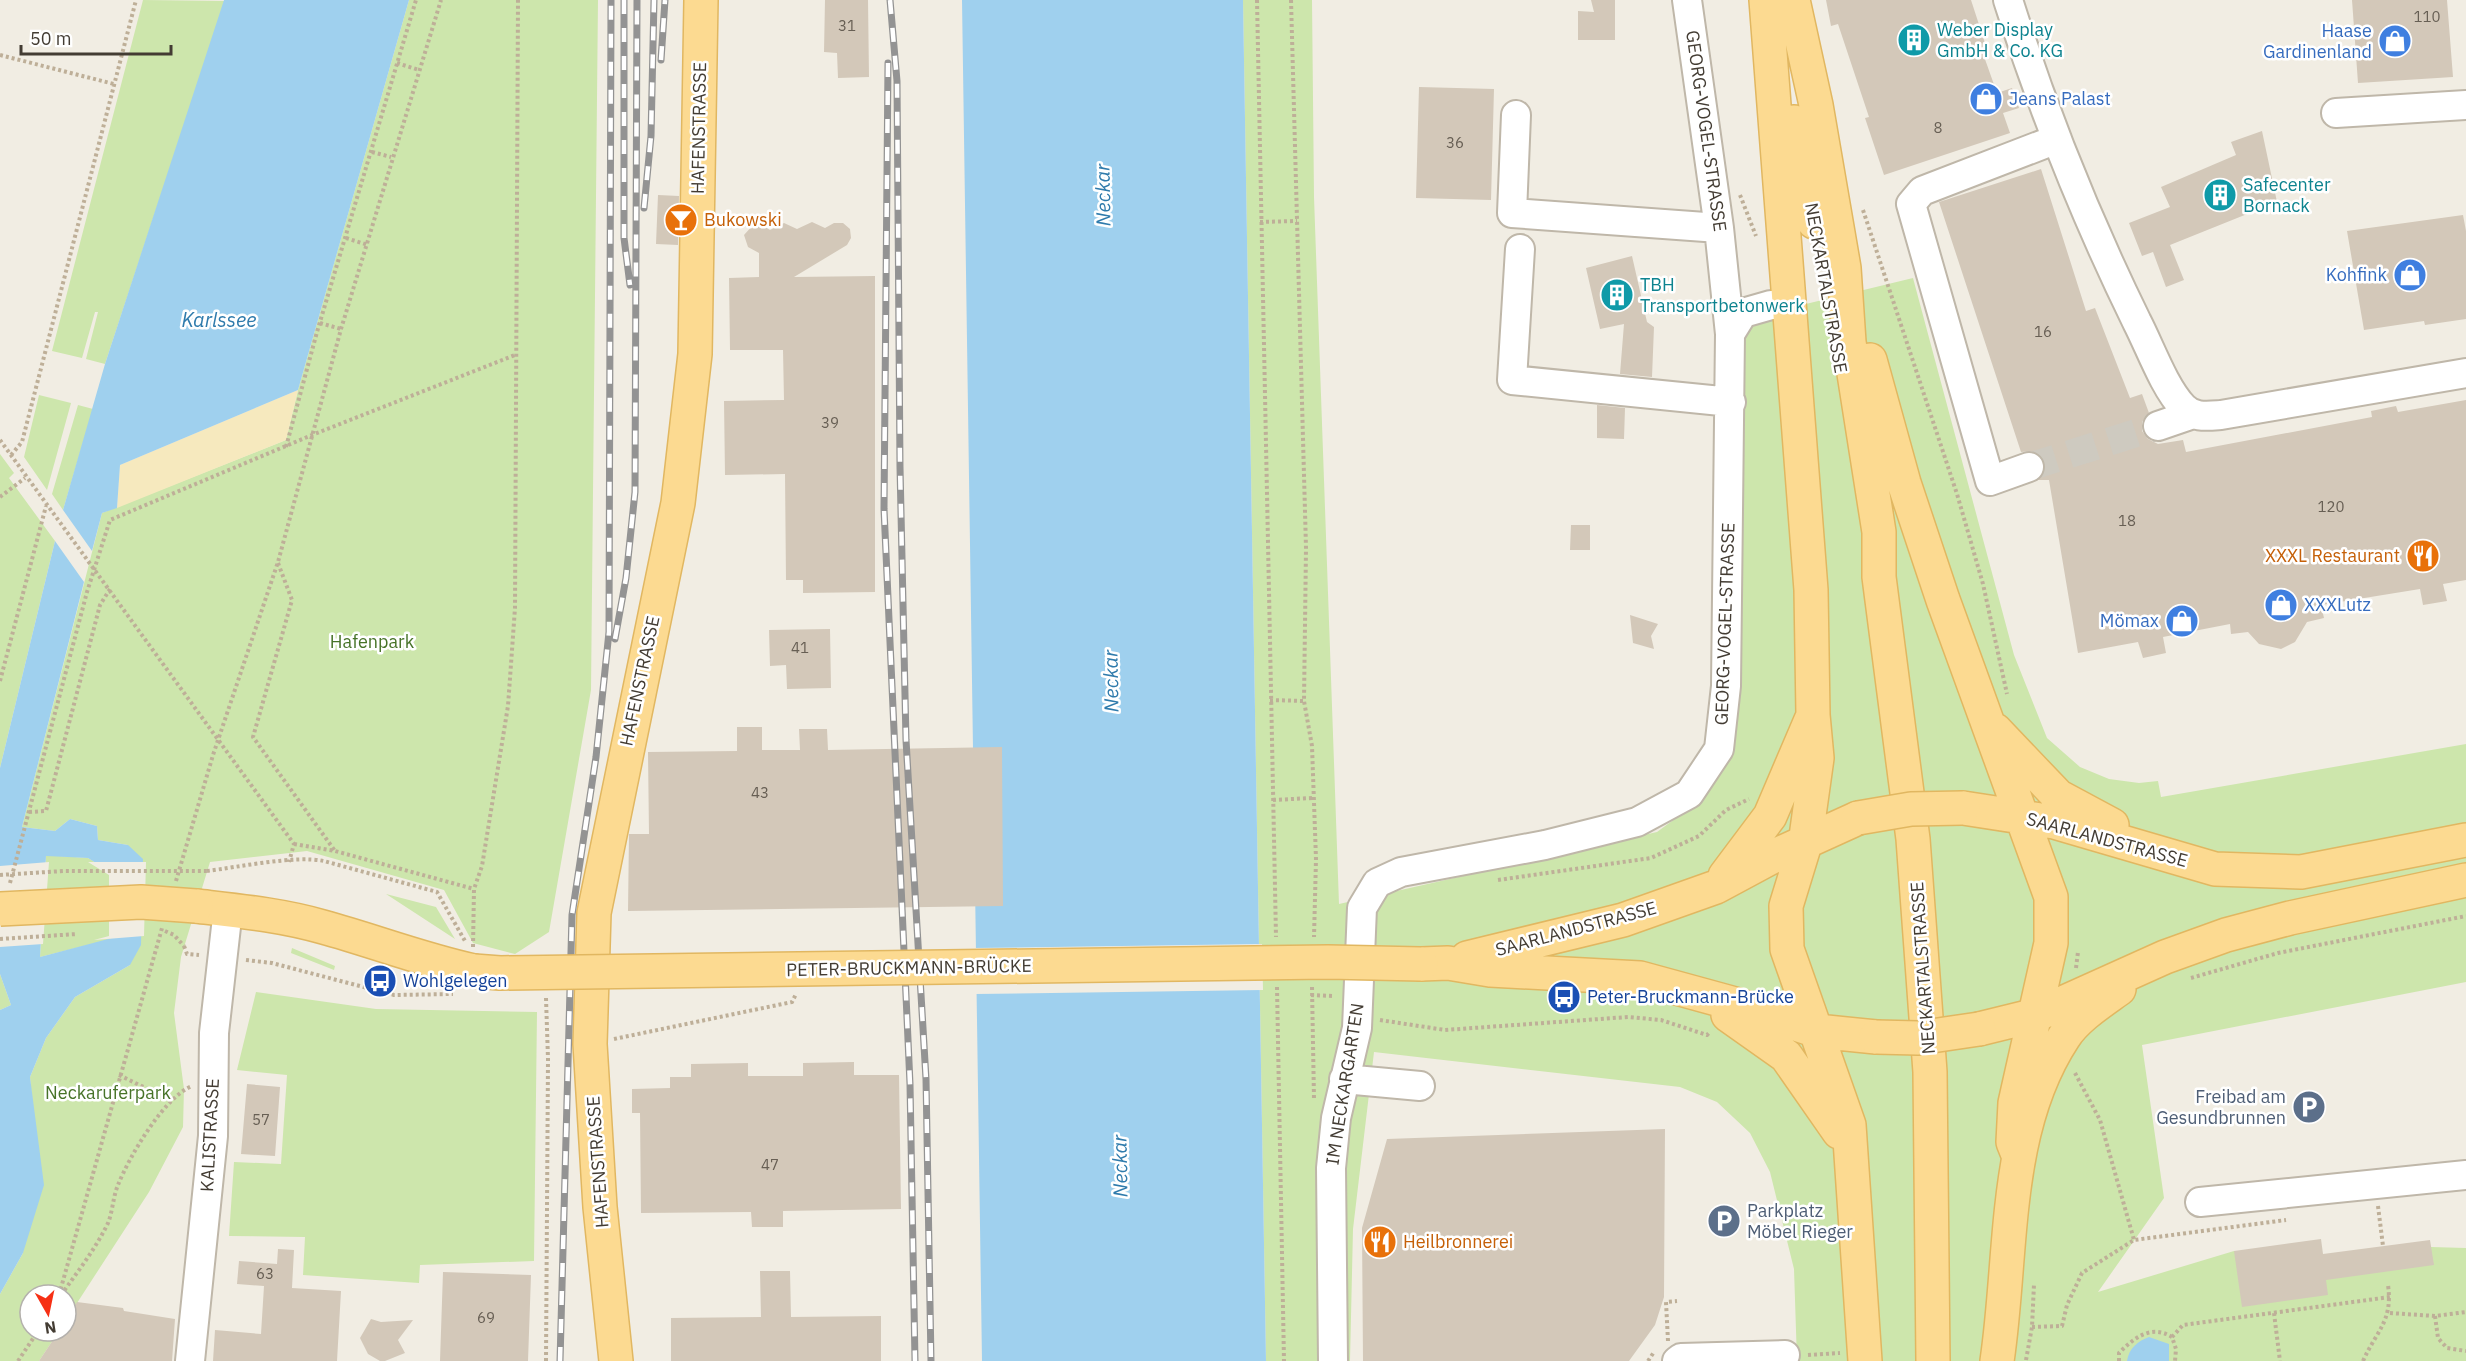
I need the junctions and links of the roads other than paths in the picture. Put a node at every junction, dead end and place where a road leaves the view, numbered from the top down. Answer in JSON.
{"nodes":[{"id":1,"x":700,"y":0,"type":"edge"},
{"id":2,"x":1687,"y":0,"type":"edge"},
{"id":3,"x":1767,"y":0,"type":"edge"},
{"id":4,"x":1793,"y":0,"type":"edge"},
{"id":5,"x":2008,"y":0,"type":"edge"},
{"id":6,"x":2466,"y":105,"type":"edge"},
{"id":7,"x":2336,"y":113,"type":"dead end"},
{"id":8,"x":1516,"y":115,"type":"dead end"},
{"id":9,"x":2057,"y":139,"type":"junction"},
{"id":10,"x":1719,"y":228,"type":"junction"},
{"id":11,"x":1520,"y":249,"type":"dead end"},
{"id":12,"x":1844,"y":268,"type":"junction"},
{"id":13,"x":1790,"y":305,"type":"junction"},
{"id":14,"x":1730,"y":334,"type":"junction"},
{"id":15,"x":2466,"y":374,"type":"edge"},
{"id":16,"x":1731,"y":402,"type":"junction"},
{"id":17,"x":2193,"y":414,"type":"junction"},
{"id":18,"x":2158,"y":426,"type":"tunnel mouth"},
{"id":19,"x":2029,"y":467,"type":"tunnel mouth"},
{"id":20,"x":1879,"y":577,"type":"junction"},
{"id":21,"x":1997,"y":711,"type":"junction"},
{"id":22,"x":1813,"y":715,"type":"junction"},
{"id":23,"x":2023,"y":818,"type":"junction"},
{"id":24,"x":2466,"y":823,"type":"edge"},
{"id":25,"x":2466,"y":840,"type":"edge"},
{"id":26,"x":1805,"y":844,"type":"junction"},
{"id":27,"x":2392,"y":853,"type":"junction"},
{"id":28,"x":2166,"y":856,"type":"junction"},
{"id":29,"x":2466,"y":880,"type":"edge"},
{"id":30,"x":1377,"y":884,"type":"joint"},
{"id":31,"x":1716,"y":887,"type":"junction"},
{"id":32,"x":2400,"y":893,"type":"junction"},
{"id":33,"x":4,"y":898,"type":"edge"},
{"id":34,"x":2466,"y":898,"type":"edge"},
{"id":35,"x":199,"y":902,"type":"junction"},
{"id":36,"x":1434,"y":963,"type":"junction"},
{"id":37,"x":2175,"y":968,"type":"junction"},
{"id":38,"x":1694,"y":992,"type":"junction"},
{"id":39,"x":2036,"y":1015,"type":"junction"},
{"id":40,"x":1817,"y":1031,"type":"junction"},
{"id":41,"x":1333,"y":1078,"type":"junction"},
{"id":42,"x":1420,"y":1086,"type":"dead end"},
{"id":43,"x":1850,"y":1152,"type":"junction"},
{"id":44,"x":2019,"y":1157,"type":"junction"},
{"id":45,"x":2466,"y":1174,"type":"edge"},
{"id":46,"x":2200,"y":1202,"type":"dead end"},
{"id":47,"x":1669,"y":1353,"type":"edge"},
{"id":48,"x":1785,"y":1355,"type":"road end"},
{"id":49,"x":1853,"y":1357,"type":"edge"},
{"id":50,"x":190,"y":1361,"type":"edge"},
{"id":51,"x":616,"y":1361,"type":"edge"},
{"id":52,"x":1333,"y":1361,"type":"edge"},
{"id":53,"x":1933,"y":1361,"type":"edge"},
{"id":54,"x":1996,"y":1361,"type":"edge"}],
"edges":[{"from":1,"to":51,"type":"main road","name":"HAFENSTRASSE"},
{"from":2,"to":10,"type":"street","name":"GEORG-VOGEL-STRASSE"},
{"from":3,"to":13,"type":"main road"},
{"from":3,"to":20,"type":"main road","name":"NECKARTALSTRASSE"},
{"from":4,"to":12,"type":"main road","name":"NECKARTALSTRASSE"},
{"from":5,"to":9,"type":"street"},
{"from":6,"to":7,"type":"street"},
{"from":8,"to":10,"type":"street"},
{"from":9,"to":17,"type":"street"},
{"from":9,"to":19,"type":"street"},
{"from":10,"to":14,"type":"street","name":"GEORG-VOGEL-STRASSE"},
{"from":11,"to":16,"type":"street"},
{"from":12,"to":20,"type":"main road","name":"NECKARTALSTRASSE"},
{"from":12,"to":21,"type":"main road"},
{"from":13,"to":14,"type":"street"},
{"from":13,"to":22,"type":"main road"},
{"from":14,"to":16,"type":"street","name":"GEORG-VOGEL-STRASSE"},
{"from":15,"to":17,"type":"street"},
{"from":16,"to":30,"type":"street","name":"GEORG-VOGEL-STRASSE"},
{"from":17,"to":18,"type":"street"},
{"from":20,"to":53,"type":"main road","name":"NECKARTALSTRASSE"},
{"from":21,"to":23,"type":"main road"},
{"from":21,"to":28,"type":"main road"},
{"from":22,"to":26,"type":"main road"},
{"from":22,"to":31,"type":"main road"},
{"from":23,"to":26,"type":"main road","name":"SAARLANDSTRASSE","bridge":true},
{"from":23,"to":28,"type":"main road","name":"SAARLANDSTRASSE"},
{"from":23,"to":39,"type":"main road"},
{"from":24,"to":27,"type":"main road"},
{"from":25,"to":27,"type":"main road","name":"SAARLANDSTRASSE"},
{"from":26,"to":31,"type":"main road","name":"SAARLANDSTRASSE"},
{"from":26,"to":40,"type":"main road"},
{"from":27,"to":28,"type":"main road","name":"SAARLANDSTRASSE"},
{"from":29,"to":32,"type":"main road","name":"SAARLANDSTRASSE"},
{"from":30,"to":41,"type":"street","name":"IM NECKARGARTEN"},
{"from":31,"to":36,"type":"main road","name":"SAARLANDSTRASSE"},
{"from":32,"to":34,"type":"main road"},
{"from":32,"to":37,"type":"main road","name":"SAARLANDSTRASSE"},
{"from":33,"to":35,"type":"main road","name":"PETER-BRUCKMANN-BRÜCKE","bridge":true},
{"from":35,"to":36,"type":"main road","name":"PETER-BRUCKMANN-BRÜCKE","bridge":true},
{"from":35,"to":50,"type":"street","name":"KALISTRASSE"},
{"from":36,"to":38,"type":"main road","name":"SAARLANDSTRASSE"},
{"from":37,"to":39,"type":"main road","name":"SAARLANDSTRASSE"},
{"from":37,"to":44,"type":"main road"},
{"from":38,"to":40,"type":"main road","name":"SAARLANDSTRASSE"},
{"from":38,"to":43,"type":"main road"},
{"from":39,"to":40,"type":"main road","name":"SAARLANDSTRASSE","bridge":true},
{"from":39,"to":44,"type":"main road"},
{"from":40,"to":43,"type":"main road"},
{"from":41,"to":42,"type":"street"},
{"from":41,"to":52,"type":"street","name":"IM NECKARGARTEN"},
{"from":43,"to":49,"type":"main road"},
{"from":44,"to":54,"type":"main road"},
{"from":45,"to":46,"type":"street"},
{"from":47,"to":48,"type":"street"}]}
